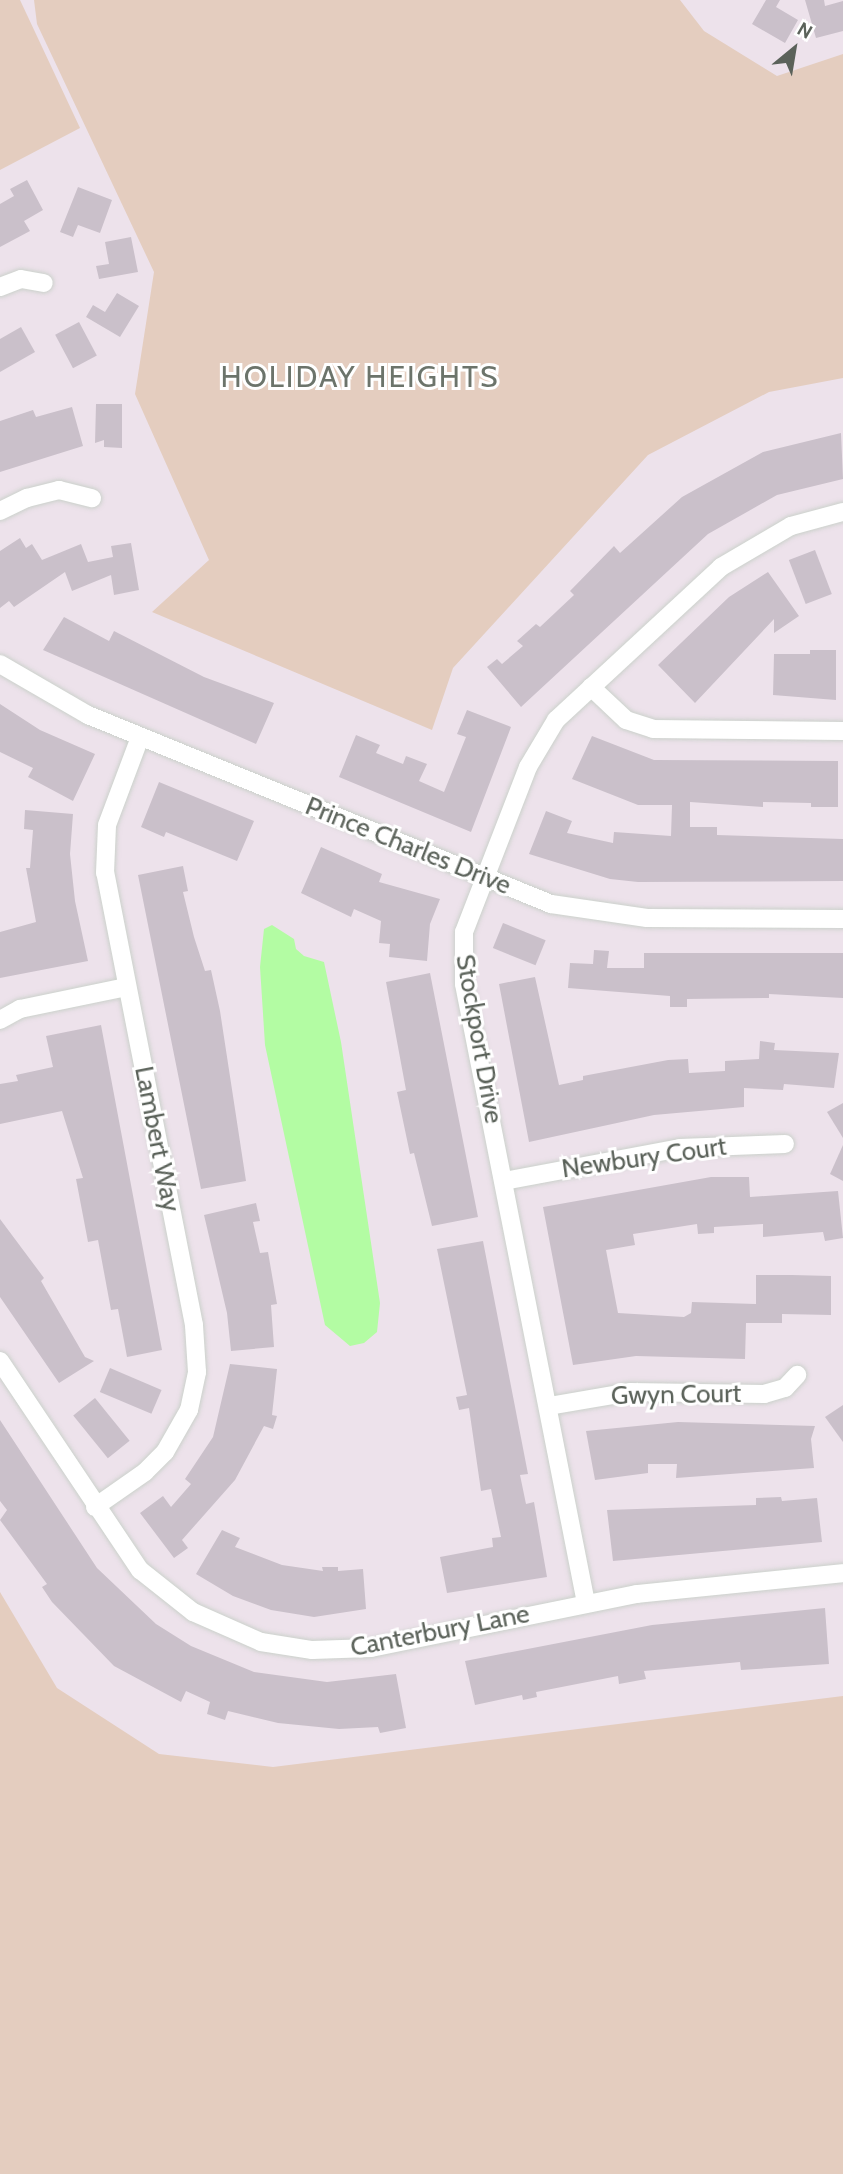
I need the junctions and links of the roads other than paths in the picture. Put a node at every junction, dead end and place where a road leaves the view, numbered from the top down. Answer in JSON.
{"nodes":[{"id":1,"x":44,"y":283,"type":"dead end"},
{"id":2,"x":0,"y":287,"type":"edge"},
{"id":3,"x":92,"y":498,"type":"dead end"},
{"id":4,"x":0,"y":511,"type":"edge"},
{"id":5,"x":843,"y":512,"type":"edge"},
{"id":6,"x":0,"y":664,"type":"edge"},
{"id":7,"x":591,"y":687,"type":"junction"},
{"id":8,"x":843,"y":731,"type":"edge"},
{"id":9,"x":139,"y":737,"type":"junction"},
{"id":10,"x":485,"y":877,"type":"junction"},
{"id":11,"x":843,"y":919,"type":"edge"},
{"id":12,"x":126,"y":987,"type":"junction"},
{"id":13,"x":0,"y":1020,"type":"edge"},
{"id":14,"x":785,"y":1144,"type":"dead end"},
{"id":15,"x":504,"y":1181,"type":"junction"},
{"id":16,"x":0,"y":1361,"type":"edge"},
{"id":17,"x":797,"y":1375,"type":"dead end"},
{"id":18,"x":549,"y":1406,"type":"junction"},
{"id":19,"x":95,"y":1507,"type":"junction"},
{"id":20,"x":843,"y":1573,"type":"edge"},
{"id":21,"x":586,"y":1603,"type":"junction"}],
"edges":[{"from":1,"to":2,"type":"street"},
{"from":3,"to":4,"type":"street"},
{"from":5,"to":7,"type":"street","name":"Stockport Drive"},
{"from":6,"to":9,"type":"street","name":"Prince Charles Drive"},
{"from":7,"to":8,"type":"street"},
{"from":7,"to":10,"type":"street","name":"Stockport Drive"},
{"from":9,"to":10,"type":"street","name":"Prince Charles Drive"},
{"from":9,"to":12,"type":"street","name":"Lambert Way"},
{"from":10,"to":11,"type":"street","name":"Prince Charles Drive"},
{"from":10,"to":15,"type":"street","name":"Stockport Drive"},
{"from":12,"to":13,"type":"street"},
{"from":12,"to":19,"type":"street","name":"Lambert Way"},
{"from":14,"to":15,"type":"street","name":"Newbury Court"},
{"from":15,"to":18,"type":"street","name":"Stockport Drive"},
{"from":16,"to":19,"type":"street","name":"Canterbury Lane"},
{"from":17,"to":18,"type":"street","name":"Gwyn Court"},
{"from":18,"to":21,"type":"street","name":"Stockport Drive"},
{"from":19,"to":21,"type":"street","name":"Canterbury Lane"},
{"from":20,"to":21,"type":"street","name":"Canterbury Lane"}]}
